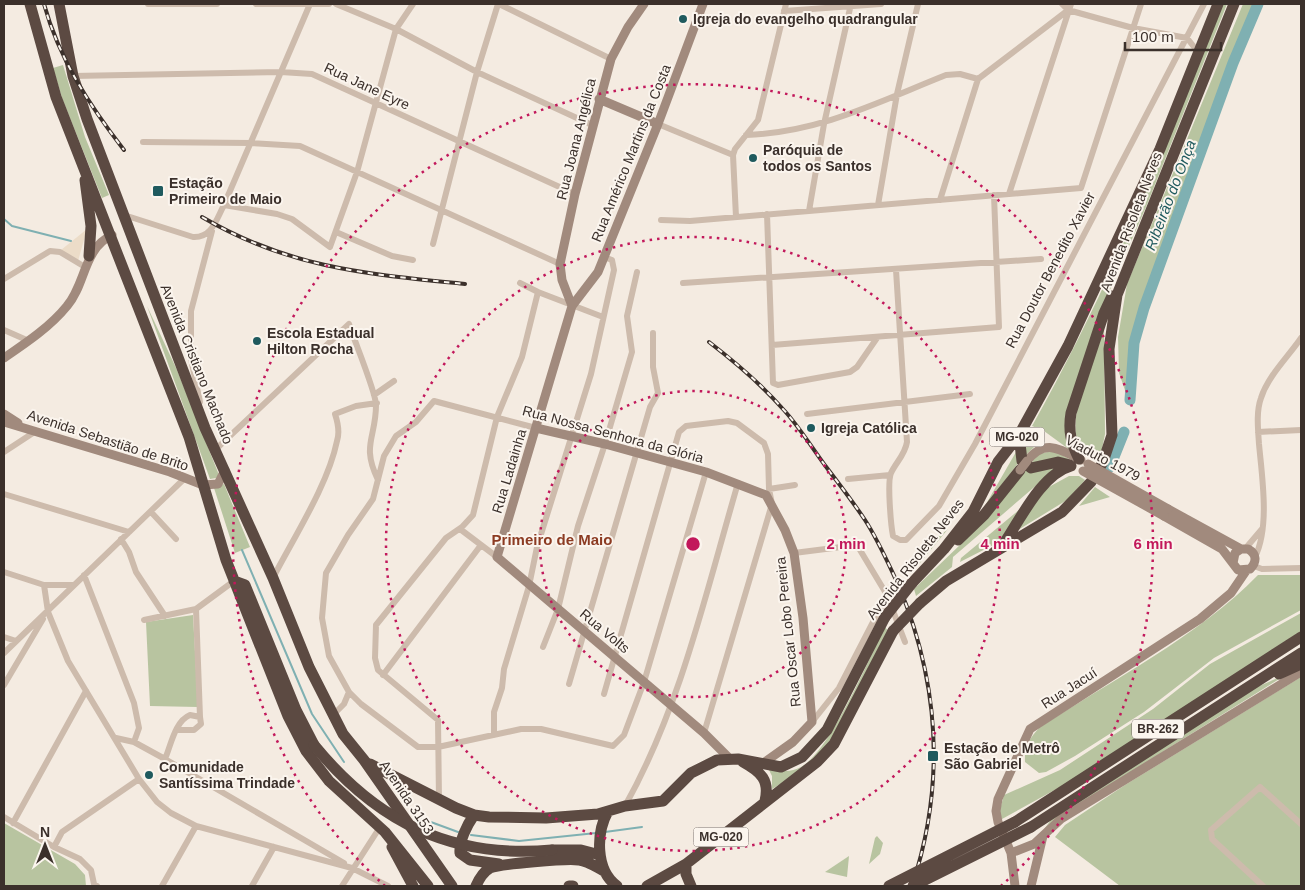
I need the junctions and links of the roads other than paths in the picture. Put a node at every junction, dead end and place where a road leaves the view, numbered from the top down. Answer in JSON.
{"nodes":[{"id":1,"x":30,"y":4,"type":"edge"},
{"id":2,"x":59,"y":4,"type":"edge"},
{"id":3,"x":148,"y":4,"type":"edge"},
{"id":4,"x":158,"y":4,"type":"edge"},
{"id":5,"x":217,"y":4,"type":"edge"},
{"id":6,"x":256,"y":4,"type":"edge"},
{"id":7,"x":310,"y":4,"type":"edge"},
{"id":8,"x":329,"y":4,"type":"edge"},
{"id":9,"x":336,"y":4,"type":"edge"},
{"id":10,"x":414,"y":4,"type":"edge"},
{"id":11,"x":499,"y":4,"type":"edge"},
{"id":12,"x":644,"y":4,"type":"edge"},
{"id":13,"x":703,"y":4,"type":"edge"},
{"id":14,"x":881,"y":4,"type":"edge"},
{"id":15,"x":918,"y":4,"type":"edge"},
{"id":16,"x":1062,"y":4,"type":"edge"},
{"id":17,"x":1141,"y":4,"type":"edge"},
{"id":18,"x":1204,"y":4,"type":"edge"},
{"id":19,"x":1218,"y":4,"type":"edge"},
{"id":20,"x":1234,"y":4,"type":"edge"},
{"id":21,"x":850,"y":5,"type":"edge"},
{"id":22,"x":785,"y":7,"type":"edge"},
{"id":23,"x":1070,"y":7,"type":"edge"},
{"id":24,"x":1133,"y":28,"type":"junction"},
{"id":25,"x":396,"y":29,"type":"junction"},
{"id":26,"x":1186,"y":38,"type":"junction"},
{"id":27,"x":1198,"y":52,"type":"junction"},
{"id":28,"x":611,"y":59,"type":"junction"},
{"id":29,"x":281,"y":72,"type":"junction"},
{"id":30,"x":477,"y":72,"type":"junction"},
{"id":31,"x":72,"y":76,"type":"junction"},
{"id":32,"x":978,"y":79,"type":"junction"},
{"id":33,"x":897,"y":94,"type":"junction"},
{"id":34,"x":599,"y":99,"type":"junction"},
{"id":35,"x":376,"y":104,"type":"junction"},
{"id":36,"x":658,"y":124,"type":"junction"},
{"id":37,"x":824,"y":124,"type":"junction"},
{"id":38,"x":592,"y":125,"type":"junction"},
{"id":39,"x":746,"y":135,"type":"junction"},
{"id":40,"x":143,"y":142,"type":"dead end"},
{"id":41,"x":251,"y":143,"type":"junction"},
{"id":42,"x":460,"y":143,"type":"junction"},
{"id":43,"x":733,"y":156,"type":"junction"},
{"id":44,"x":83,"y":164,"type":"junction"},
{"id":45,"x":357,"y":172,"type":"junction"},
{"id":46,"x":575,"y":194,"type":"junction"},
{"id":47,"x":1009,"y":194,"type":"junction"},
{"id":48,"x":994,"y":195,"type":"junction"},
{"id":49,"x":940,"y":200,"type":"junction"},
{"id":50,"x":224,"y":205,"type":"junction"},
{"id":51,"x":878,"y":205,"type":"junction"},
{"id":52,"x":442,"y":209,"type":"junction"},
{"id":53,"x":809,"y":211,"type":"junction"},
{"id":54,"x":124,"y":214,"type":"junction"},
{"id":55,"x":767,"y":214,"type":"junction"},
{"id":56,"x":736,"y":217,"type":"junction"},
{"id":57,"x":105,"y":218,"type":"junction"},
{"id":58,"x":661,"y":220,"type":"dead end"},
{"id":59,"x":91,"y":226,"type":"junction"},
{"id":60,"x":213,"y":227,"type":"junction"},
{"id":61,"x":336,"y":232,"type":"junction"},
{"id":62,"x":112,"y":235,"type":"junction"},
{"id":63,"x":193,"y":237,"type":"junction"},
{"id":64,"x":433,"y":244,"type":"dead end"},
{"id":65,"x":206,"y":254,"type":"junction"},
{"id":66,"x":604,"y":257,"type":"junction"},
{"id":67,"x":1041,"y":259,"type":"dead end"},
{"id":68,"x":413,"y":260,"type":"dead end"},
{"id":69,"x":87,"y":262,"type":"junction"},
{"id":70,"x":997,"y":262,"type":"junction"},
{"id":71,"x":560,"y":264,"type":"junction"},
{"id":72,"x":1126,"y":267,"type":"junction"},
{"id":73,"x":896,"y":270,"type":"junction"},
{"id":74,"x":636,"y":272,"type":"dead end"},
{"id":75,"x":770,"y":278,"type":"junction"},
{"id":76,"x":4,"y":279,"type":"edge"},
{"id":77,"x":520,"y":283,"type":"dead end"},
{"id":78,"x":683,"y":284,"type":"dead end"},
{"id":79,"x":565,"y":289,"type":"junction"},
{"id":80,"x":538,"y":292,"type":"junction"},
{"id":81,"x":582,"y":293,"type":"junction"},
{"id":82,"x":572,"y":306,"type":"junction"},
{"id":83,"x":160,"y":311,"type":"junction"},
{"id":84,"x":603,"y":317,"type":"junction"},
{"id":85,"x":4,"y":330,"type":"edge"},
{"id":86,"x":652,"y":333,"type":"dead end"},
{"id":87,"x":900,"y":337,"type":"junction"},
{"id":88,"x":877,"y":338,"type":"junction"},
{"id":89,"x":1301,"y":338,"type":"edge"},
{"id":90,"x":29,"y":341,"type":"junction"},
{"id":91,"x":772,"y":345,"type":"junction"},
{"id":92,"x":4,"y":358,"type":"edge"},
{"id":93,"x":394,"y":381,"type":"dead end"},
{"id":94,"x":970,"y":394,"type":"dead end"},
{"id":95,"x":374,"y":395,"type":"junction"},
{"id":96,"x":905,"y":402,"type":"junction"},
{"id":97,"x":376,"y":403,"type":"junction"},
{"id":98,"x":4,"y":414,"type":"edge"},
{"id":99,"x":807,"y":414,"type":"dead end"},
{"id":100,"x":497,"y":417,"type":"junction"},
{"id":101,"x":4,"y":422,"type":"edge"},
{"id":102,"x":25,"y":427,"type":"junction"},
{"id":103,"x":205,"y":428,"type":"junction"},
{"id":104,"x":536,"y":428,"type":"junction"},
{"id":105,"x":36,"y":430,"type":"junction"},
{"id":106,"x":1301,"y":430,"type":"edge"},
{"id":107,"x":1258,"y":432,"type":"junction"},
{"id":108,"x":1019,"y":435,"type":"junction"},
{"id":109,"x":571,"y":437,"type":"junction"},
{"id":110,"x":605,"y":444,"type":"junction"},
{"id":111,"x":215,"y":450,"type":"junction"},
{"id":112,"x":4,"y":452,"type":"edge"},
{"id":113,"x":637,"y":452,"type":"junction"},
{"id":114,"x":672,"y":462,"type":"junction"},
{"id":115,"x":1023,"y":465,"type":"joint"},
{"id":116,"x":1080,"y":465,"type":"junction"},
{"id":117,"x":225,"y":470,"type":"junction"},
{"id":118,"x":706,"y":472,"type":"junction"},
{"id":119,"x":890,"y":475,"type":"junction"},
{"id":120,"x":185,"y":478,"type":"junction"},
{"id":121,"x":848,"y":479,"type":"dead end"},
{"id":122,"x":378,"y":480,"type":"junction"},
{"id":123,"x":738,"y":483,"type":"junction"},
{"id":124,"x":204,"y":485,"type":"junction"},
{"id":125,"x":795,"y":485,"type":"dead end"},
{"id":126,"x":769,"y":489,"type":"junction"},
{"id":127,"x":4,"y":494,"type":"edge"},
{"id":128,"x":772,"y":504,"type":"junction"},
{"id":129,"x":151,"y":512,"type":"junction"},
{"id":130,"x":1166,"y":513,"type":"junction"},
{"id":131,"x":1262,"y":528,"type":"junction"},
{"id":132,"x":460,"y":529,"type":"junction"},
{"id":133,"x":129,"y":532,"type":"junction"},
{"id":134,"x":121,"y":539,"type":"junction"},
{"id":135,"x":176,"y":539,"type":"dead end"},
{"id":136,"x":481,"y":545,"type":"junction"},
{"id":137,"x":1002,"y":546,"type":"junction"},
{"id":138,"x":944,"y":549,"type":"junction"},
{"id":139,"x":1243,"y":549,"type":"junction"},
{"id":140,"x":794,"y":553,"type":"junction"},
{"id":141,"x":497,"y":557,"type":"junction"},
{"id":142,"x":1252,"y":564,"type":"junction"},
{"id":143,"x":1234,"y":565,"type":"junction"},
{"id":144,"x":1301,"y":568,"type":"edge"},
{"id":145,"x":4,"y":572,"type":"edge"},
{"id":146,"x":84,"y":575,"type":"junction"},
{"id":147,"x":273,"y":578,"type":"junction"},
{"id":148,"x":234,"y":581,"type":"junction"},
{"id":149,"x":44,"y":585,"type":"junction"},
{"id":150,"x":74,"y":585,"type":"junction"},
{"id":151,"x":529,"y":586,"type":"junction"},
{"id":152,"x":1231,"y":593,"type":"junction"},
{"id":153,"x":887,"y":595,"type":"junction"},
{"id":154,"x":196,"y":609,"type":"junction"},
{"id":155,"x":558,"y":609,"type":"junction"},
{"id":156,"x":48,"y":612,"type":"junction"},
{"id":157,"x":882,"y":615,"type":"junction"},
{"id":158,"x":165,"y":616,"type":"junction"},
{"id":159,"x":144,"y":620,"type":"dead end"},
{"id":160,"x":584,"y":631,"type":"junction"},
{"id":161,"x":4,"y":637,"type":"edge"},
{"id":162,"x":1301,"y":637,"type":"edge"},
{"id":163,"x":16,"y":641,"type":"junction"},
{"id":164,"x":905,"y":642,"type":"dead end"},
{"id":165,"x":543,"y":647,"type":"dead end"},
{"id":166,"x":4,"y":653,"type":"edge"},
{"id":167,"x":1301,"y":653,"type":"edge"},
{"id":168,"x":615,"y":658,"type":"junction"},
{"id":169,"x":1301,"y":664,"type":"edge"},
{"id":170,"x":381,"y":672,"type":"junction"},
{"id":171,"x":1301,"y":672,"type":"edge"},
{"id":172,"x":644,"y":682,"type":"junction"},
{"id":173,"x":569,"y":684,"type":"dead end"},
{"id":174,"x":4,"y":685,"type":"edge"},
{"id":175,"x":1250,"y":686,"type":"junction"},
{"id":176,"x":86,"y":691,"type":"junction"},
{"id":177,"x":349,"y":692,"type":"junction"},
{"id":178,"x":604,"y":694,"type":"dead end"},
{"id":179,"x":672,"y":706,"type":"junction"},
{"id":180,"x":200,"y":717,"type":"junction"},
{"id":181,"x":336,"y":719,"type":"junction"},
{"id":182,"x":812,"y":722,"type":"junction"},
{"id":183,"x":177,"y":730,"type":"junction"},
{"id":184,"x":704,"y":733,"type":"junction"},
{"id":185,"x":494,"y":735,"type":"junction"},
{"id":186,"x":116,"y":738,"type":"junction"},
{"id":187,"x":134,"y":742,"type":"junction"},
{"id":188,"x":793,"y":742,"type":"junction"},
{"id":189,"x":438,"y":747,"type":"junction"},
{"id":190,"x":734,"y":758,"type":"junction"},
{"id":191,"x":165,"y":759,"type":"junction"},
{"id":192,"x":364,"y":760,"type":"junction"},
{"id":193,"x":759,"y":763,"type":"junction"},
{"id":194,"x":781,"y":766,"type":"junction"},
{"id":195,"x":139,"y":779,"type":"junction"},
{"id":196,"x":770,"y":798,"type":"junction"},
{"id":197,"x":439,"y":800,"type":"junction"},
{"id":198,"x":625,"y":806,"type":"junction"},
{"id":199,"x":608,"y":811,"type":"junction"},
{"id":200,"x":474,"y":815,"type":"junction"},
{"id":201,"x":4,"y":817,"type":"edge"},
{"id":202,"x":13,"y":822,"type":"junction"},
{"id":203,"x":1301,"y":824,"type":"edge"},
{"id":204,"x":196,"y":826,"type":"junction"},
{"id":205,"x":383,"y":829,"type":"junction"},
{"id":206,"x":1043,"y":836,"type":"junction"},
{"id":207,"x":274,"y":847,"type":"junction"},
{"id":208,"x":54,"y":848,"type":"junction"},
{"id":209,"x":600,"y":850,"type":"junction"},
{"id":210,"x":1011,"y":853,"type":"junction"},
{"id":211,"x":686,"y":864,"type":"junction"},
{"id":212,"x":501,"y":865,"type":"junction"},
{"id":213,"x":352,"y":868,"type":"junction"},
{"id":214,"x":607,"y":878,"type":"edge"},
{"id":215,"x":95,"y":886,"type":"edge"},
{"id":216,"x":162,"y":886,"type":"edge"},
{"id":217,"x":252,"y":886,"type":"edge"},
{"id":218,"x":342,"y":886,"type":"edge"},
{"id":219,"x":388,"y":886,"type":"edge"},
{"id":220,"x":413,"y":886,"type":"edge"},
{"id":221,"x":428,"y":886,"type":"edge"},
{"id":222,"x":452,"y":886,"type":"edge"},
{"id":223,"x":476,"y":886,"type":"edge"},
{"id":224,"x":569,"y":886,"type":"edge"},
{"id":225,"x":573,"y":886,"type":"edge"},
{"id":226,"x":617,"y":886,"type":"edge"},
{"id":227,"x":647,"y":886,"type":"edge"},
{"id":228,"x":690,"y":886,"type":"edge"},
{"id":229,"x":889,"y":886,"type":"edge"},
{"id":230,"x":912,"y":886,"type":"edge"},
{"id":231,"x":1015,"y":886,"type":"edge"},
{"id":232,"x":1031,"y":886,"type":"edge"},
{"id":233,"x":1263,"y":886,"type":"edge"}],
"edges":[{"from":1,"to":44,"type":"highway"},
{"from":2,"to":31,"type":"highway","name":"Avenida Cristiano Machado"},
{"from":3,"to":4,"type":"street"},
{"from":4,"to":5,"type":"street"},
{"from":6,"to":7,"type":"street"},
{"from":7,"to":8,"type":"street"},
{"from":7,"to":29,"type":"street"},
{"from":9,"to":25,"type":"street"},
{"from":10,"to":25,"type":"street"},
{"from":11,"to":28,"type":"street"},
{"from":11,"to":30,"type":"street"},
{"from":12,"to":28,"type":"street","name":"Rua Joana Angélica"},
{"from":13,"to":36,"type":"street","name":"Rua Américo Martins da Costa"},
{"from":14,"to":21,"type":"street"},
{"from":15,"to":33,"type":"street"},
{"from":16,"to":23,"type":"street"},
{"from":17,"to":24,"type":"street"},
{"from":18,"to":26,"type":"street","name":"Rua Doutor Benedito Xavier"},
{"from":19,"to":27,"type":"highway","name":"Avenida Risoleta Neves","number":"MG-020"},
{"from":20,"to":72,"type":"highway","name":"Avenida Risoleta Neves","number":"MG-020"},
{"from":21,"to":22,"type":"street"},
{"from":21,"to":37,"type":"street"},
{"from":22,"to":39,"type":"street"},
{"from":23,"to":24,"type":"street"},
{"from":23,"to":32,"type":"street"},
{"from":23,"to":47,"type":"street"},
{"from":24,"to":26,"type":"street"},
{"from":24,"to":47,"type":"street"},
{"from":25,"to":30,"type":"street"},
{"from":25,"to":35,"type":"street"},
{"from":26,"to":27,"type":"street"},
{"from":26,"to":119,"type":"street","name":"Rua Doutor Benedito Xavier"},
{"from":27,"to":108,"type":"highway","name":"Avenida Risoleta Neves","number":"MG-020"},
{"from":28,"to":34,"type":"street","name":"Rua Joana Angélica"},
{"from":29,"to":31,"type":"street","name":"Rua Jane Eyre"},
{"from":29,"to":35,"type":"street","name":"Rua Jane Eyre"},
{"from":29,"to":41,"type":"street"},
{"from":30,"to":38,"type":"street"},
{"from":30,"to":42,"type":"street"},
{"from":31,"to":54,"type":"highway","name":"Avenida Cristiano Machado"},
{"from":32,"to":33,"type":"street"},
{"from":32,"to":49,"type":"street"},
{"from":33,"to":37,"type":"street"},
{"from":33,"to":51,"type":"street"},
{"from":34,"to":36,"type":"street"},
{"from":34,"to":38,"type":"street","name":"Rua Joana Angélica"},
{"from":35,"to":42,"type":"street","name":"Rua Jane Eyre"},
{"from":35,"to":45,"type":"street"},
{"from":36,"to":43,"type":"street"},
{"from":36,"to":66,"type":"street","name":"Rua Américo Martins da Costa"},
{"from":37,"to":39,"type":"street"},
{"from":37,"to":53,"type":"street"},
{"from":38,"to":46,"type":"street","name":"Rua Joana Angélica"},
{"from":39,"to":43,"type":"street"},
{"from":40,"to":41,"type":"street"},
{"from":41,"to":45,"type":"street"},
{"from":41,"to":50,"type":"street"},
{"from":42,"to":46,"type":"street","name":"Rua Jane Eyre"},
{"from":42,"to":52,"type":"street"},
{"from":43,"to":56,"type":"street"},
{"from":44,"to":57,"type":"highway"},
{"from":44,"to":59,"type":"highway"},
{"from":45,"to":52,"type":"street"},
{"from":45,"to":61,"type":"street"},
{"from":46,"to":71,"type":"street","name":"Rua Joana Angélica"},
{"from":47,"to":48,"type":"street"},
{"from":48,"to":49,"type":"street"},
{"from":48,"to":70,"type":"street"},
{"from":49,"to":51,"type":"street"},
{"from":50,"to":60,"type":"street"},
{"from":50,"to":61,"type":"street"},
{"from":51,"to":53,"type":"street"},
{"from":52,"to":64,"type":"street"},
{"from":52,"to":71,"type":"street"},
{"from":53,"to":55,"type":"street"},
{"from":54,"to":57,"type":"highway"},
{"from":54,"to":63,"type":"street"},
{"from":54,"to":83,"type":"highway","name":"Avenida Cristiano Machado"},
{"from":55,"to":56,"type":"street"},
{"from":55,"to":75,"type":"street"},
{"from":56,"to":58,"type":"street"},
{"from":57,"to":59,"type":"highway"},
{"from":57,"to":62,"type":"highway"},
{"from":59,"to":69,"type":"highway"},
{"from":60,"to":63,"type":"street"},
{"from":60,"to":65,"type":"street"},
{"from":61,"to":68,"type":"street"},
{"from":62,"to":69,"type":"street"},
{"from":62,"to":83,"type":"highway"},
{"from":62,"to":124,"type":"highway"},
{"from":63,"to":65,"type":"street"},
{"from":65,"to":103,"type":"street"},
{"from":66,"to":81,"type":"street","name":"Rua Américo Martins da Costa"},
{"from":66,"to":84,"type":"street"},
{"from":67,"to":70,"type":"street"},
{"from":69,"to":76,"type":"street"},
{"from":69,"to":90,"type":"street"},
{"from":70,"to":73,"type":"street"},
{"from":70,"to":87,"type":"street"},
{"from":71,"to":79,"type":"street","name":"Rua Joana Angélica"},
{"from":72,"to":116,"type":"highway"},
{"from":72,"to":137,"type":"highway","name":"Avenida Risoleta Neves","number":"MG-020"},
{"from":73,"to":75,"type":"street"},
{"from":73,"to":87,"type":"street"},
{"from":74,"to":110,"type":"street"},
{"from":75,"to":78,"type":"street"},
{"from":75,"to":91,"type":"street"},
{"from":77,"to":80,"type":"street"},
{"from":79,"to":81,"type":"street"},
{"from":79,"to":82,"type":"street","name":"Rua Joana Angélica"},
{"from":80,"to":82,"type":"street"},
{"from":80,"to":100,"type":"street"},
{"from":81,"to":82,"type":"street","name":"Rua Américo Martins da Costa"},
{"from":82,"to":84,"type":"street"},
{"from":82,"to":104,"type":"street","name":"Rua Ladainha"},
{"from":83,"to":103,"type":"highway","name":"Avenida Cristiano Machado"},
{"from":84,"to":109,"type":"street"},
{"from":85,"to":90,"type":"street"},
{"from":86,"to":113,"type":"street"},
{"from":87,"to":88,"type":"street"},
{"from":87,"to":96,"type":"street"},
{"from":88,"to":91,"type":"street"},
{"from":88,"to":91,"type":"street"},
{"from":89,"to":107,"type":"street","name":"Rua Jacuí"},
{"from":90,"to":92,"type":"street"},
{"from":93,"to":95,"type":"street"},
{"from":94,"to":96,"type":"street"},
{"from":95,"to":97,"type":"street"},
{"from":95,"to":111,"type":"street"},
{"from":96,"to":99,"type":"street"},
{"from":96,"to":119,"type":"street"},
{"from":97,"to":122,"type":"street"},
{"from":97,"to":147,"type":"street"},
{"from":98,"to":102,"type":"street"},
{"from":100,"to":104,"type":"street","name":"Rua Nossa Senhora da Glória"},
{"from":100,"to":122,"type":"street","name":"Rua Nossa Senhora da Glória"},
{"from":100,"to":132,"type":"street"},
{"from":101,"to":102,"type":"street","name":"Avenida Sebastião de Brito"},
{"from":102,"to":105,"type":"street","name":"Avenida Sebastião de Brito"},
{"from":103,"to":111,"type":"highway","name":"Avenida Cristiano Machado"},
{"from":104,"to":109,"type":"street","name":"Rua Nossa Senhora da Glória"},
{"from":104,"to":141,"type":"street","name":"Rua Ladainha"},
{"from":105,"to":112,"type":"street"},
{"from":105,"to":120,"type":"street","name":"Avenida Sebastião de Brito"},
{"from":106,"to":107,"type":"street"},
{"from":107,"to":131,"type":"street","name":"Rua Jacuí"},
{"from":108,"to":116,"type":"highway"},
{"from":108,"to":138,"type":"highway","name":"Avenida Risoleta Neves","number":"MG-020"},
{"from":109,"to":110,"type":"street","name":"Rua Nossa Senhora da Glória"},
{"from":109,"to":151,"type":"street"},
{"from":110,"to":113,"type":"street","name":"Rua Nossa Senhora da Glória"},
{"from":110,"to":155,"type":"street"},
{"from":111,"to":117,"type":"highway","name":"Avenida Cristiano Machado"},
{"from":113,"to":114,"type":"street","name":"Rua Nossa Senhora da Glória"},
{"from":113,"to":160,"type":"street"},
{"from":114,"to":118,"type":"street","name":"Rua Nossa Senhora da Glória"},
{"from":114,"to":126,"type":"street","name":"Rua Oscar Lobo Pereira"},
{"from":114,"to":168,"type":"street"},
{"from":115,"to":116,"type":"street","name":"Viaduto 1979"},
{"from":115,"to":138,"type":"highway"},
{"from":116,"to":130,"type":"street","name":"Viaduto 1979","bridge":true},
{"from":116,"to":137,"type":"highway"},
{"from":117,"to":124,"type":"street"},
{"from":117,"to":147,"type":"highway","name":"Avenida Cristiano Machado"},
{"from":118,"to":123,"type":"street","name":"Rua Nossa Senhora da Glória"},
{"from":118,"to":172,"type":"street"},
{"from":119,"to":121,"type":"street"},
{"from":120,"to":124,"type":"street","name":"Avenida Sebastião de Brito"},
{"from":120,"to":129,"type":"street"},
{"from":122,"to":177,"type":"street"},
{"from":123,"to":128,"type":"street","name":"Rua Nossa Senhora da Glória"},
{"from":123,"to":179,"type":"street"},
{"from":124,"to":148,"type":"highway"},
{"from":125,"to":126,"type":"street"},
{"from":126,"to":128,"type":"street","name":"Rua Oscar Lobo Pereira"},
{"from":127,"to":133,"type":"street"},
{"from":128,"to":140,"type":"street","name":"Rua Oscar Lobo Pereira"},
{"from":128,"to":184,"type":"street"},
{"from":129,"to":133,"type":"street"},
{"from":129,"to":135,"type":"street"},
{"from":130,"to":139,"type":"street"},
{"from":130,"to":143,"type":"street"},
{"from":131,"to":139,"type":"street"},
{"from":131,"to":142,"type":"street","name":"Rua Jacuí"},
{"from":132,"to":136,"type":"street","name":"Rua Volts"},
{"from":132,"to":170,"type":"street"},
{"from":133,"to":134,"type":"street"},
{"from":134,"to":146,"type":"street"},
{"from":134,"to":158,"type":"street"},
{"from":136,"to":141,"type":"street","name":"Rua Volts"},
{"from":136,"to":170,"type":"street"},
{"from":137,"to":196,"type":"highway","name":"Avenida Risoleta Neves","number":"MG-020","bridge":true},
{"from":138,"to":157,"type":"highway","name":"Avenida Risoleta Neves","number":"MG-020","bridge":true},
{"from":139,"to":142,"type":"street"},
{"from":139,"to":143,"type":"street"},
{"from":140,"to":153,"type":"street"},
{"from":140,"to":182,"type":"street","name":"Rua Oscar Lobo Pereira"},
{"from":141,"to":151,"type":"street","name":"Rua Volts"},
{"from":142,"to":143,"type":"street"},
{"from":142,"to":144,"type":"street"},
{"from":142,"to":152,"type":"street","name":"Rua Jacuí"},
{"from":143,"to":152,"type":"street"},
{"from":145,"to":149,"type":"street"},
{"from":146,"to":150,"type":"street"},
{"from":146,"to":187,"type":"street"},
{"from":147,"to":181,"type":"highway","name":"Avenida Cristiano Machado"},
{"from":148,"to":154,"type":"street"},
{"from":148,"to":205,"type":"highway"},
{"from":148,"to":209,"type":"highway","bridge":true},
{"from":149,"to":150,"type":"street"},
{"from":149,"to":156,"type":"street"},
{"from":150,"to":156,"type":"street"},
{"from":151,"to":155,"type":"street","name":"Rua Volts"},
{"from":151,"to":185,"type":"street"},
{"from":152,"to":210,"type":"street","name":"Rua Jacuí"},
{"from":153,"to":157,"type":"street"},
{"from":153,"to":164,"type":"street"},
{"from":154,"to":158,"type":"street"},
{"from":154,"to":180,"type":"street"},
{"from":155,"to":160,"type":"street","name":"Rua Volts"},
{"from":155,"to":165,"type":"street"},
{"from":156,"to":163,"type":"street"},
{"from":156,"to":174,"type":"street"},
{"from":156,"to":176,"type":"street"},
{"from":157,"to":182,"type":"street"},
{"from":157,"to":194,"type":"highway","name":"Avenida Risoleta Neves","number":"MG-020"},
{"from":158,"to":159,"type":"street"},
{"from":160,"to":168,"type":"street","name":"Rua Volts"},
{"from":160,"to":173,"type":"street"},
{"from":161,"to":163,"type":"street"},
{"from":162,"to":229,"type":"highway","number":"BR-262","bridge":true},
{"from":163,"to":166,"type":"street"},
{"from":167,"to":175,"type":"highway","number":"BR-262"},
{"from":168,"to":172,"type":"street","name":"Rua Volts"},
{"from":168,"to":178,"type":"street"},
{"from":169,"to":175,"type":"highway"},
{"from":170,"to":189,"type":"street"},
{"from":171,"to":206,"type":"street"},
{"from":172,"to":179,"type":"street","name":"Rua Volts"},
{"from":172,"to":185,"type":"street"},
{"from":175,"to":230,"type":"highway","number":"BR-262","bridge":true},
{"from":176,"to":186,"type":"street"},
{"from":176,"to":202,"type":"street"},
{"from":177,"to":181,"type":"street"},
{"from":177,"to":189,"type":"street"},
{"from":179,"to":184,"type":"street","name":"Rua Volts"},
{"from":179,"to":198,"type":"street"},
{"from":180,"to":183,"type":"street"},
{"from":180,"to":183,"type":"street"},
{"from":181,"to":192,"type":"highway","name":"Avenida 3153"},
{"from":182,"to":188,"type":"street"},
{"from":183,"to":191,"type":"street"},
{"from":184,"to":190,"type":"street","name":"Rua Volts"},
{"from":185,"to":189,"type":"street"},
{"from":186,"to":187,"type":"street"},
{"from":186,"to":195,"type":"street"},
{"from":187,"to":191,"type":"street"},
{"from":188,"to":193,"type":"street"},
{"from":188,"to":194,"type":"street"},
{"from":189,"to":197,"type":"street"},
{"from":190,"to":193,"type":"highway"},
{"from":190,"to":196,"type":"highway"},
{"from":190,"to":198,"type":"highway"},
{"from":191,"to":213,"type":"street"},
{"from":192,"to":197,"type":"highway"},
{"from":192,"to":222,"type":"highway","name":"Avenida 3153"},
{"from":193,"to":194,"type":"highway"},
{"from":195,"to":204,"type":"street"},
{"from":195,"to":208,"type":"street"},
{"from":196,"to":211,"type":"highway","number":"MG-020"},
{"from":197,"to":200,"type":"highway"},
{"from":198,"to":199,"type":"highway"},
{"from":199,"to":200,"type":"highway"},
{"from":199,"to":209,"type":"highway"},
{"from":200,"to":212,"type":"highway"},
{"from":201,"to":202,"type":"street"},
{"from":202,"to":208,"type":"street"},
{"from":203,"to":233,"type":"street"},
{"from":204,"to":207,"type":"street"},
{"from":204,"to":216,"type":"street"},
{"from":205,"to":213,"type":"street"},
{"from":205,"to":220,"type":"highway"},
{"from":205,"to":221,"type":"highway"},
{"from":206,"to":210,"type":"street"},
{"from":206,"to":232,"type":"street"},
{"from":207,"to":213,"type":"street"},
{"from":207,"to":217,"type":"street"},
{"from":208,"to":215,"type":"street"},
{"from":209,"to":214,"type":"highway"},
{"from":210,"to":231,"type":"street","name":"Rua Jacuí"},
{"from":211,"to":227,"type":"highway","number":"MG-020"},
{"from":211,"to":228,"type":"highway","number":"MG-020"},
{"from":212,"to":214,"type":"highway"},
{"from":212,"to":223,"type":"highway"},
{"from":213,"to":218,"type":"street"},
{"from":213,"to":219,"type":"street"},
{"from":214,"to":226,"type":"highway"},
{"from":224,"to":225,"type":"highway"}]}
